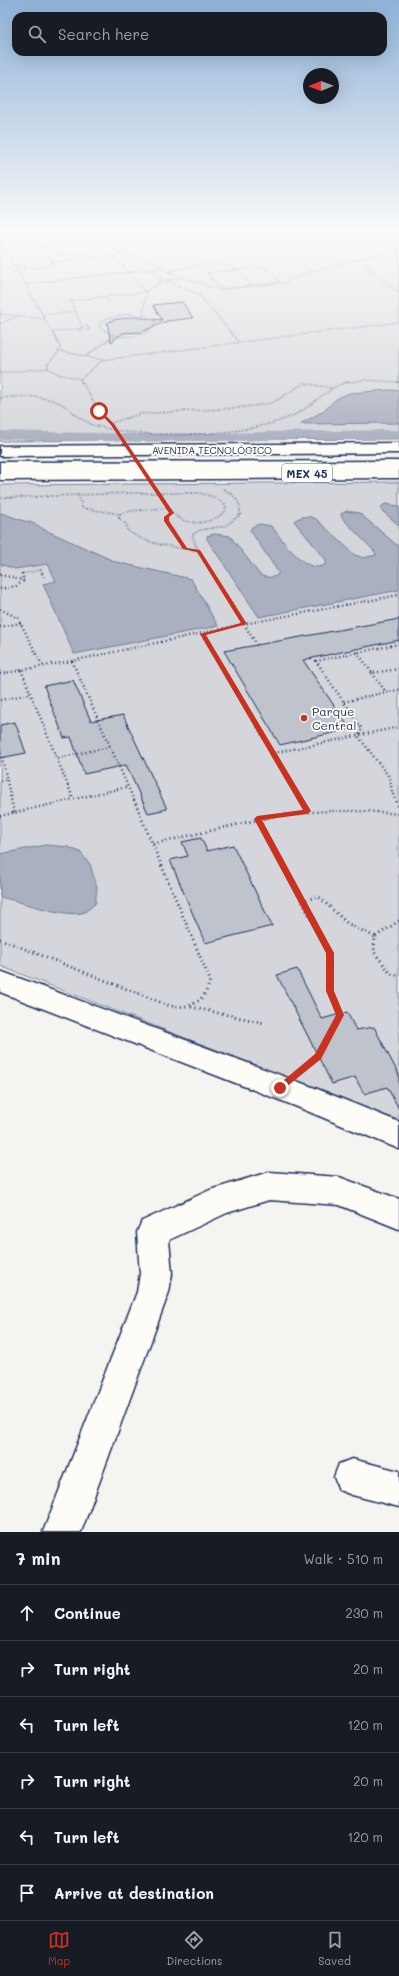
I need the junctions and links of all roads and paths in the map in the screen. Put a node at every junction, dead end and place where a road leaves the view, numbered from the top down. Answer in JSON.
{"nodes":[{"id":1,"x":37,"y":304,"type":"edge"},
{"id":2,"x":72,"y":304,"type":"edge"},
{"id":3,"x":144,"y":304,"type":"edge"},
{"id":4,"x":207,"y":304,"type":"edge"},
{"id":5,"x":74,"y":312,"type":"junction"},
{"id":6,"x":0,"y":314,"type":"edge"},
{"id":7,"x":18,"y":315,"type":"junction"},
{"id":8,"x":43,"y":315,"type":"junction"},
{"id":9,"x":143,"y":315,"type":"junction"},
{"id":10,"x":45,"y":319,"type":"junction"},
{"id":11,"x":399,"y":322,"type":"edge"},
{"id":12,"x":0,"y":324,"type":"edge"},
{"id":13,"x":82,"y":327,"type":"junction"},
{"id":14,"x":78,"y":329,"type":"junction"},
{"id":15,"x":53,"y":332,"type":"junction"},
{"id":16,"x":114,"y":335,"type":"junction"},
{"id":17,"x":239,"y":342,"type":"junction"},
{"id":18,"x":59,"y":351,"type":"junction"},
{"id":19,"x":86,"y":356,"type":"junction"},
{"id":20,"x":103,"y":360,"type":"junction"},
{"id":21,"x":48,"y":368,"type":"junction"},
{"id":22,"x":0,"y":373,"type":"edge"},
{"id":23,"x":80,"y":379,"type":"junction"},
{"id":24,"x":399,"y":382,"type":"edge"},
{"id":25,"x":332,"y":388,"type":"junction"},
{"id":26,"x":0,"y":398,"type":"edge"},
{"id":27,"x":111,"y":424,"type":"junction"},
{"id":28,"x":399,"y":448,"type":"edge"},
{"id":29,"x":0,"y":450,"type":"edge"},
{"id":30,"x":237,"y":450,"type":"junction"},
{"id":31,"x":399,"y":456,"type":"edge"},
{"id":32,"x":0,"y":458,"type":"edge"},
{"id":33,"x":214,"y":466,"type":"junction"},
{"id":34,"x":399,"y":466,"type":"edge"},
{"id":35,"x":0,"y":467,"type":"edge"},
{"id":36,"x":399,"y":473,"type":"edge"},
{"id":37,"x":0,"y":475,"type":"edge"},
{"id":38,"x":223,"y":489,"type":"dead end"},
{"id":39,"x":78,"y":494,"type":"junction"},
{"id":40,"x":0,"y":498,"type":"edge"},
{"id":41,"x":168,"y":508,"type":"junction"},
{"id":42,"x":172,"y":513,"type":"junction"},
{"id":43,"x":120,"y":514,"type":"junction"},
{"id":44,"x":185,"y":549,"type":"junction"},
{"id":45,"x":198,"y":551,"type":"junction"},
{"id":46,"x":0,"y":575,"type":"edge"},
{"id":47,"x":44,"y":577,"type":"dead end"},
{"id":48,"x":24,"y":580,"type":"junction"},
{"id":49,"x":0,"y":589,"type":"edge"},
{"id":50,"x":399,"y":595,"type":"edge"},
{"id":51,"x":0,"y":609,"type":"edge"},
{"id":52,"x":21,"y":623,"type":"junction"},
{"id":53,"x":244,"y":624,"type":"junction"},
{"id":54,"x":0,"y":627,"type":"edge"},
{"id":55,"x":202,"y":634,"type":"junction"},
{"id":56,"x":399,"y":644,"type":"edge"},
{"id":57,"x":257,"y":645,"type":"dead end"},
{"id":58,"x":357,"y":652,"type":"junction"},
{"id":59,"x":72,"y":661,"type":"junction"},
{"id":60,"x":42,"y":665,"type":"junction"},
{"id":61,"x":399,"y":669,"type":"edge"},
{"id":62,"x":21,"y":670,"type":"junction"},
{"id":63,"x":372,"y":673,"type":"junction"},
{"id":64,"x":0,"y":674,"type":"edge"},
{"id":65,"x":399,"y":690,"type":"edge"},
{"id":66,"x":386,"y":692,"type":"junction"},
{"id":67,"x":30,"y":694,"type":"junction"},
{"id":68,"x":0,"y":700,"type":"edge"},
{"id":69,"x":344,"y":702,"type":"junction"},
{"id":70,"x":399,"y":728,"type":"edge"},
{"id":71,"x":358,"y":736,"type":"junction"},
{"id":72,"x":110,"y":747,"type":"junction"},
{"id":73,"x":0,"y":749,"type":"edge"},
{"id":74,"x":274,"y":753,"type":"junction"},
{"id":75,"x":58,"y":758,"type":"junction"},
{"id":76,"x":6,"y":779,"type":"junction"},
{"id":77,"x":0,"y":781,"type":"edge"},
{"id":78,"x":127,"y":787,"type":"junction"},
{"id":79,"x":73,"y":798,"type":"junction"},
{"id":80,"x":399,"y":808,"type":"edge"},
{"id":81,"x":307,"y":811,"type":"junction"},
{"id":82,"x":14,"y":813,"type":"junction"},
{"id":83,"x":399,"y":814,"type":"edge"},
{"id":84,"x":0,"y":816,"type":"edge"},
{"id":85,"x":257,"y":819,"type":"junction"},
{"id":86,"x":153,"y":844,"type":"junction"},
{"id":87,"x":302,"y":901,"type":"junction"},
{"id":88,"x":399,"y":921,"type":"edge"},
{"id":89,"x":375,"y":937,"type":"junction"},
{"id":90,"x":0,"y":939,"type":"edge"},
{"id":91,"x":399,"y":976,"type":"edge"},
{"id":92,"x":0,"y":981,"type":"edge"},
{"id":93,"x":191,"y":1007,"type":"junction"},
{"id":94,"x":265,"y":1023,"type":"dead end"},
{"id":95,"x":280,"y":1088,"type":"junction"},
{"id":96,"x":399,"y":1136,"type":"edge"},
{"id":97,"x":399,"y":1214,"type":"edge"},
{"id":98,"x":352,"y":1477,"type":"dead end"},
{"id":99,"x":399,"y":1489,"type":"edge"},
{"id":100,"x":62,"y":1532,"type":"edge"}],
"edges":[{"from":1,"to":8,"type":"path"},
{"from":2,"to":5,"type":"path"},
{"from":3,"to":9,"type":"path"},
{"from":4,"to":17,"type":"path"},
{"from":5,"to":8,"type":"path"},
{"from":5,"to":13,"type":"path"},
{"from":6,"to":7,"type":"path"},
{"from":7,"to":10,"type":"path"},
{"from":7,"to":12,"type":"path"},
{"from":8,"to":10,"type":"path"},
{"from":9,"to":16,"type":"path"},
{"from":9,"to":16,"type":"path"},
{"from":10,"to":15,"type":"path"},
{"from":11,"to":17,"type":"path"},
{"from":13,"to":14,"type":"path"},
{"from":13,"to":14,"type":"path"},
{"from":14,"to":15,"type":"path"},
{"from":15,"to":18,"type":"path"},
{"from":16,"to":19,"type":"path"},
{"from":17,"to":20,"type":"path"},
{"from":18,"to":19,"type":"path"},
{"from":18,"to":21,"type":"path"},
{"from":19,"to":20,"type":"path"},
{"from":20,"to":23,"type":"path"},
{"from":21,"to":22,"type":"path"},
{"from":21,"to":23,"type":"path"},
{"from":23,"to":27,"type":"path"},
{"from":24,"to":25,"type":"path"},
{"from":25,"to":26,"type":"path"},
{"from":25,"to":27,"type":"path"},
{"from":27,"to":41,"type":"path","bridge":true},
{"from":28,"to":30,"type":"main road","name":"AVENIDA TECNOLÓGICO","number":"MEX 45"},
{"from":29,"to":30,"type":"main road","name":"AVENIDA TECNOLÓGICO","number":"MEX 45"},
{"from":30,"to":33,"type":"main road"},
{"from":31,"to":33,"type":"main road"},
{"from":32,"to":33,"type":"main road"},
{"from":33,"to":34,"type":"main road"},
{"from":33,"to":35,"type":"main road"},
{"from":33,"to":36,"type":"main road","name":"AVENIDA TECNOLÓGICO","number":"MEX 45"},
{"from":33,"to":37,"type":"main road","name":"AVENIDA TECNOLÓGICO","number":"MEX 45"},
{"from":38,"to":45,"type":"path"},
{"from":39,"to":40,"type":"path"},
{"from":39,"to":42,"type":"path"},
{"from":39,"to":43,"type":"path"},
{"from":41,"to":42,"type":"path"},
{"from":41,"to":43,"type":"path"},
{"from":42,"to":44,"type":"path"},
{"from":43,"to":44,"type":"path"},
{"from":44,"to":45,"type":"path"},
{"from":45,"to":53,"type":"path"},
{"from":46,"to":48,"type":"path"},
{"from":47,"to":48,"type":"path"},
{"from":48,"to":49,"type":"path"},
{"from":50,"to":53,"type":"path"},
{"from":51,"to":52,"type":"path"},
{"from":52,"to":54,"type":"path"},
{"from":52,"to":60,"type":"path"},
{"from":53,"to":55,"type":"path"},
{"from":53,"to":57,"type":"path"},
{"from":55,"to":59,"type":"path"},
{"from":55,"to":74,"type":"path"},
{"from":56,"to":58,"type":"path"},
{"from":58,"to":63,"type":"path"},
{"from":58,"to":69,"type":"path"},
{"from":59,"to":60,"type":"path"},
{"from":59,"to":72,"type":"path"},
{"from":60,"to":62,"type":"path"},
{"from":61,"to":63,"type":"path"},
{"from":62,"to":64,"type":"path"},
{"from":62,"to":67,"type":"path"},
{"from":63,"to":66,"type":"path"},
{"from":65,"to":66,"type":"path"},
{"from":66,"to":69,"type":"path"},
{"from":67,"to":68,"type":"path"},
{"from":67,"to":75,"type":"path"},
{"from":69,"to":71,"type":"path"},
{"from":70,"to":71,"type":"path"},
{"from":71,"to":74,"type":"path"},
{"from":71,"to":80,"type":"path"},
{"from":72,"to":75,"type":"path"},
{"from":72,"to":78,"type":"path"},
{"from":73,"to":76,"type":"path"},
{"from":74,"to":81,"type":"path"},
{"from":75,"to":79,"type":"path"},
{"from":76,"to":77,"type":"path"},
{"from":76,"to":82,"type":"path"},
{"from":78,"to":79,"type":"path"},
{"from":78,"to":86,"type":"path"},
{"from":79,"to":82,"type":"path"},
{"from":81,"to":83,"type":"path"},
{"from":81,"to":85,"type":"path"},
{"from":82,"to":84,"type":"path"},
{"from":85,"to":86,"type":"path"},
{"from":85,"to":87,"type":"path"},
{"from":86,"to":93,"type":"path"},
{"from":87,"to":89,"type":"path"},
{"from":87,"to":95,"type":"path"},
{"from":88,"to":89,"type":"path"},
{"from":89,"to":91,"type":"path"},
{"from":90,"to":93,"type":"path"},
{"from":92,"to":95,"type":"main road"},
{"from":93,"to":94,"type":"path"},
{"from":95,"to":96,"type":"main road"},
{"from":97,"to":100,"type":"main road"},
{"from":98,"to":99,"type":"main road"}]}
